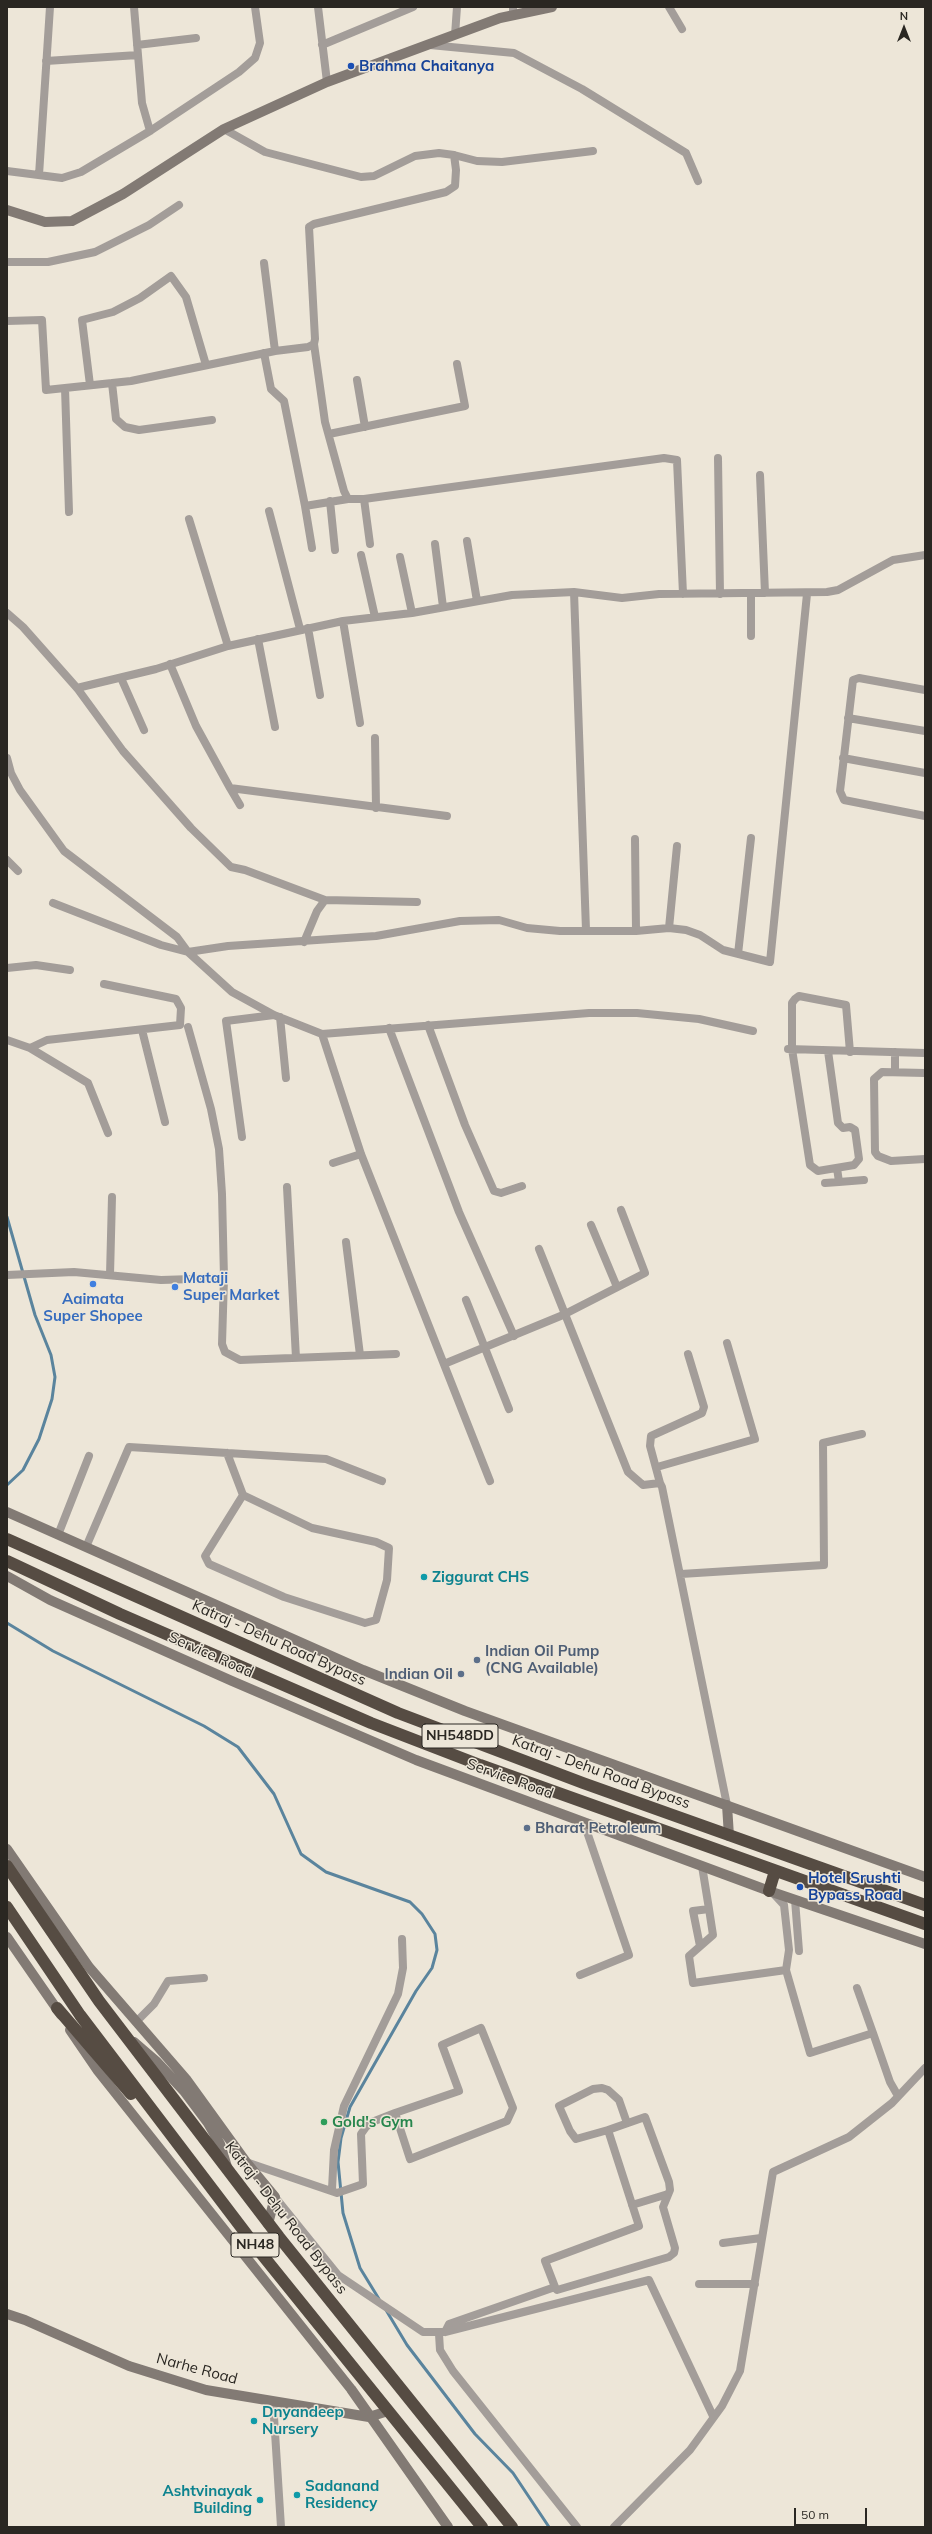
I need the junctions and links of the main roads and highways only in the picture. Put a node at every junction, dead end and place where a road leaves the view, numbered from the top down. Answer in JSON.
{"nodes":[{"id":1,"x":7,"y":1539,"type":"edge"},
{"id":2,"x":7,"y":1562,"type":"edge"},
{"id":3,"x":7,"y":1866,"type":"edge"},
{"id":4,"x":775,"y":1871,"type":"junction"},
{"id":5,"x":770,"y":1891,"type":"road end"},
{"id":6,"x":925,"y":1905,"type":"edge"},
{"id":7,"x":7,"y":1907,"type":"edge"},
{"id":8,"x":925,"y":1924,"type":"edge"},
{"id":9,"x":57,"y":2008,"type":"road end"},
{"id":10,"x":155,"y":2113,"type":"junction"},
{"id":11,"x":482,"y":2527,"type":"edge"},
{"id":12,"x":512,"y":2527,"type":"edge"}],
"edges":[{"from":1,"to":6,"type":"highway","name":"Katraj - Dehu Road Bypass","number":"NH548DD"},
{"from":2,"to":4,"type":"highway","number":"NH548DD"},
{"from":3,"to":12,"type":"highway","name":"Katraj - Dehu Road Bypass","number":"NH48"},
{"from":4,"to":5,"type":"highway"},
{"from":4,"to":8,"type":"highway","number":"NH548DD"},
{"from":7,"to":10,"type":"highway","number":"NH48"},
{"from":9,"to":10,"type":"highway"},
{"from":10,"to":11,"type":"highway","number":"NH48"}]}
